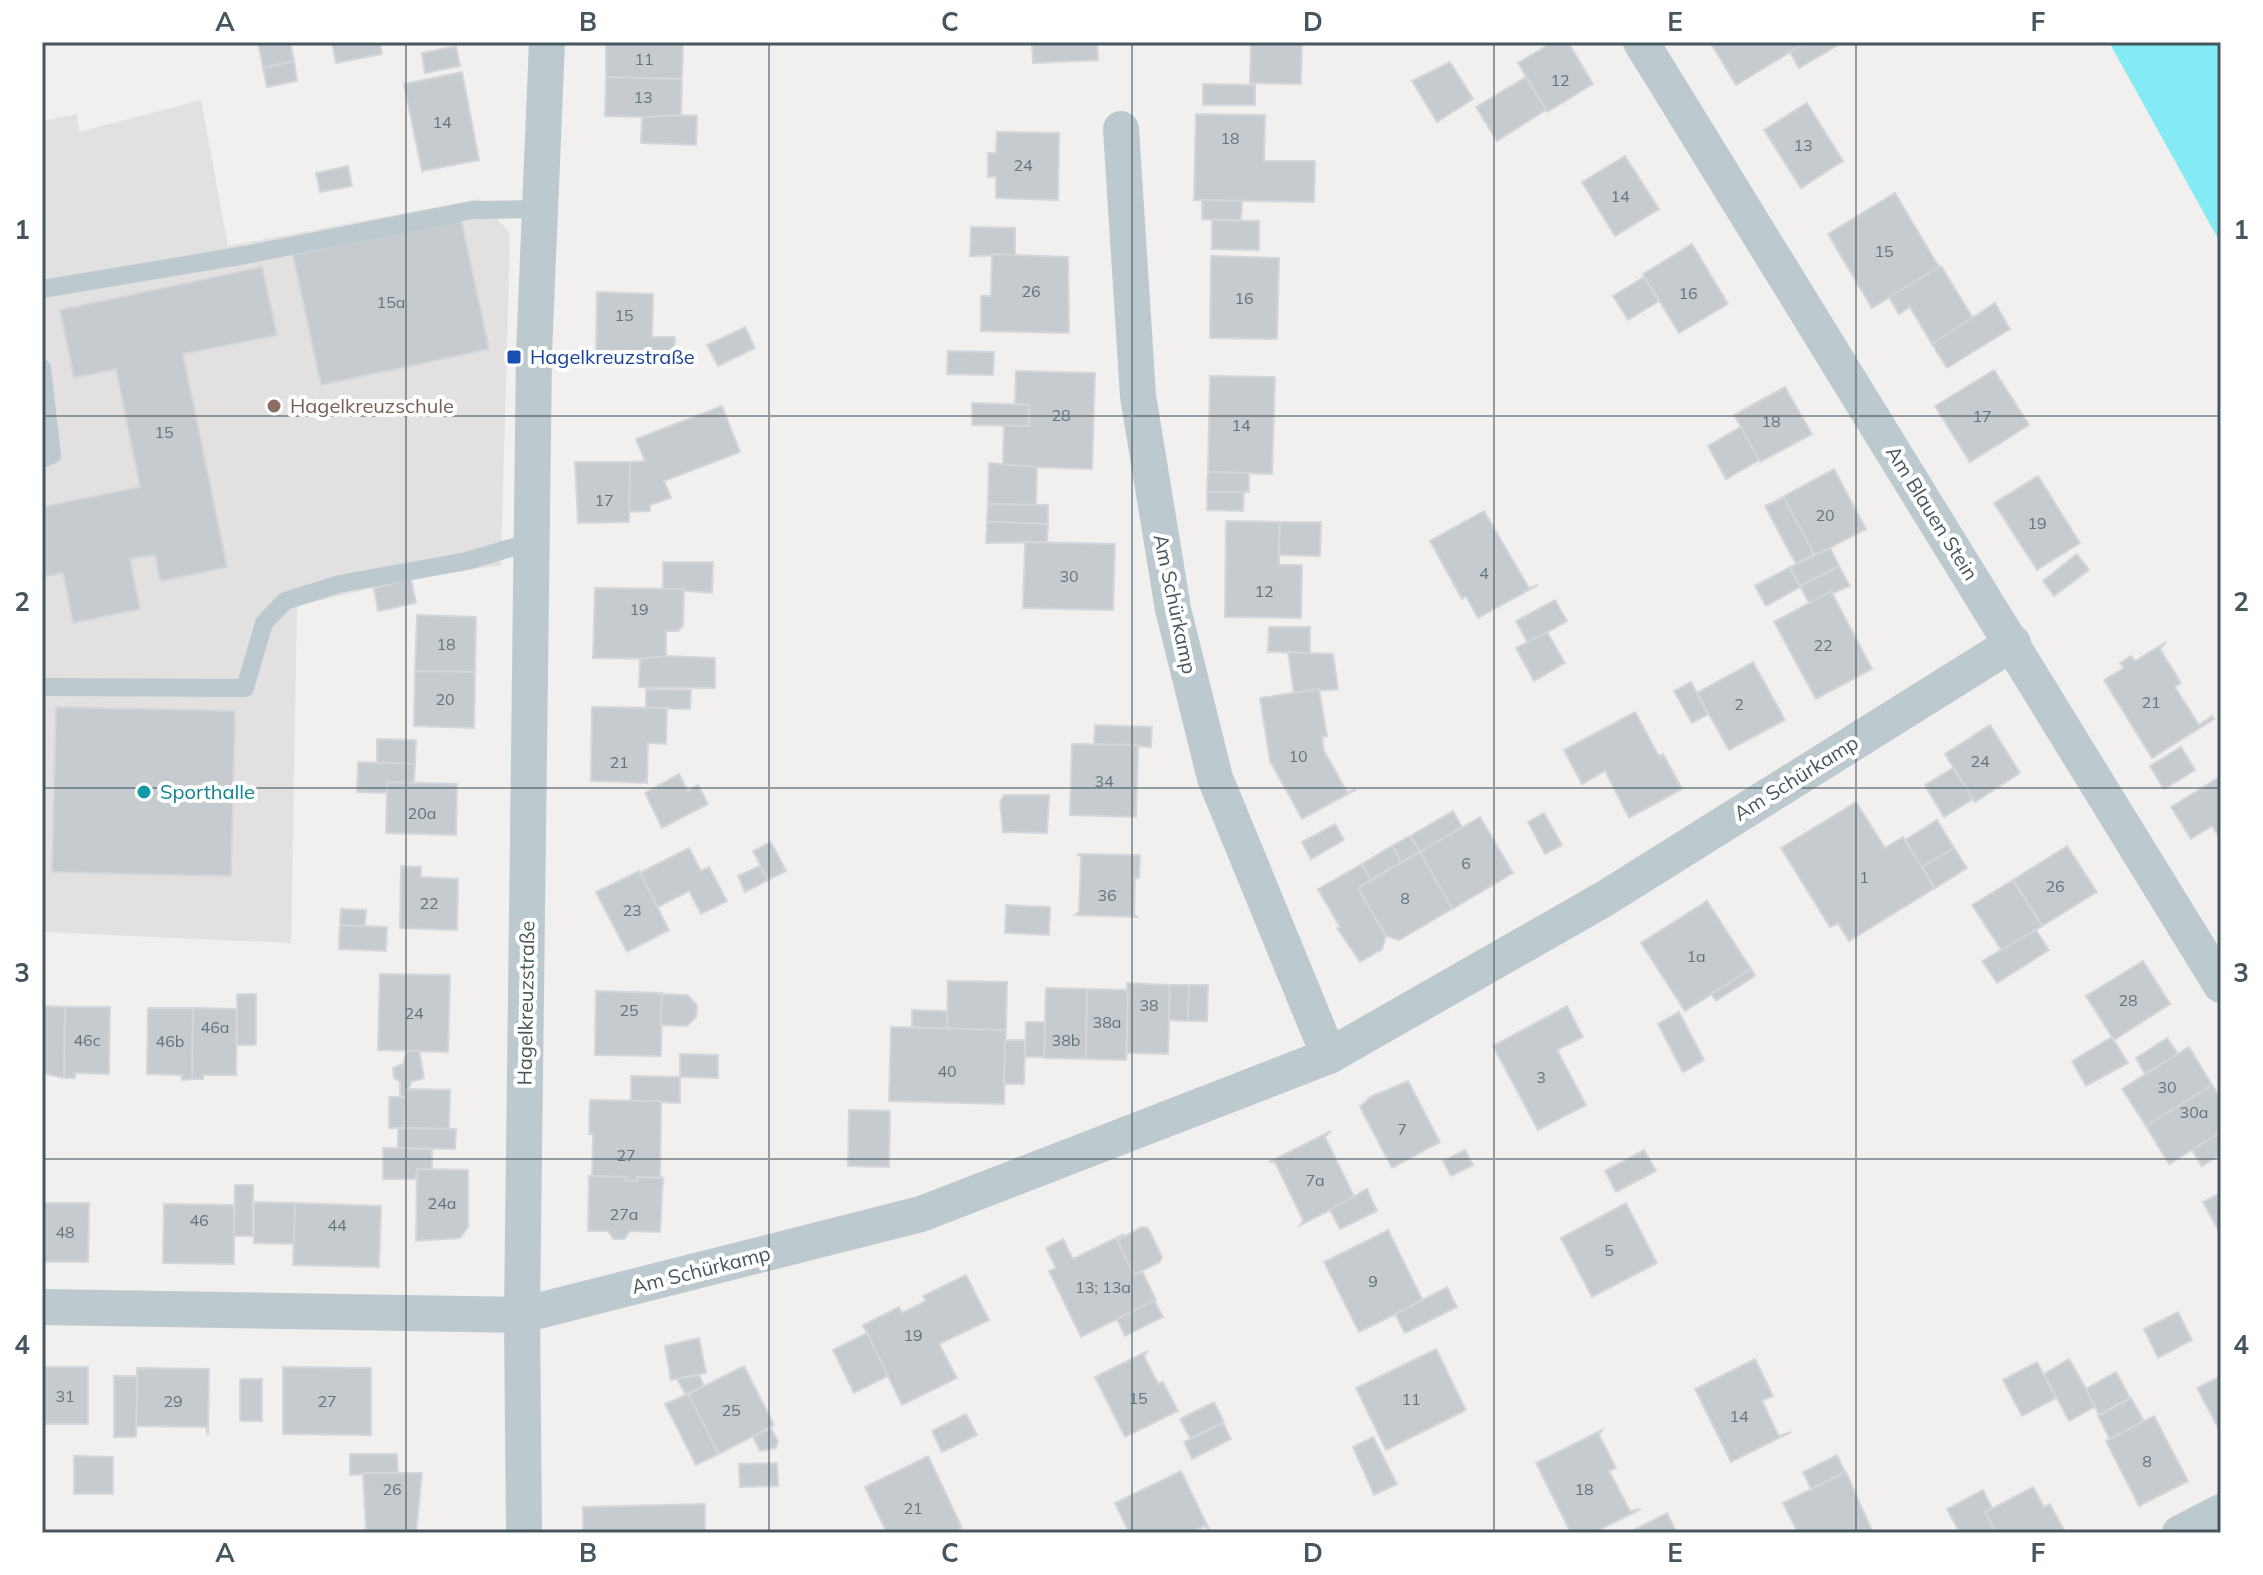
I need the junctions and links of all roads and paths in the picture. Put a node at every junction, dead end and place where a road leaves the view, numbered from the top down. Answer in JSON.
{"nodes":[{"id":1,"x":547,"y":42,"type":"edge"},
{"id":2,"x":1641,"y":42,"type":"edge"},
{"id":3,"x":1121,"y":129,"type":"dead end"},
{"id":4,"x":541,"y":209,"type":"junction"},
{"id":5,"x":42,"y":289,"type":"edge"},
{"id":6,"x":42,"y":368,"type":"edge"},
{"id":7,"x":42,"y":459,"type":"edge"},
{"id":8,"x":531,"y":542,"type":"junction"},
{"id":9,"x":2013,"y":643,"type":"junction"},
{"id":10,"x":42,"y":687,"type":"edge"},
{"id":11,"x":2221,"y":985,"type":"edge"},
{"id":12,"x":1329,"y":1056,"type":"junction"},
{"id":13,"x":42,"y":1307,"type":"edge"},
{"id":14,"x":522,"y":1315,"type":"junction"},
{"id":15,"x":2221,"y":1512,"type":"edge"},
{"id":16,"x":524,"y":1533,"type":"edge"},
{"id":17,"x":2180,"y":1533,"type":"edge"}],
"edges":[{"from":1,"to":4,"type":"street","name":"Hagelkreuzstraße"},
{"from":2,"to":9,"type":"street","name":"Am Blauen Stein"},
{"from":3,"to":12,"type":"street","name":"Am Schürkamp"},
{"from":4,"to":5,"type":"lane"},
{"from":4,"to":8,"type":"street","name":"Hagelkreuzstraße"},
{"from":6,"to":7,"type":"lane"},
{"from":8,"to":10,"type":"lane"},
{"from":8,"to":14,"type":"street","name":"Hagelkreuzstraße"},
{"from":9,"to":11,"type":"street","name":"Am Blauen Stein"},
{"from":9,"to":12,"type":"street","name":"Am Schürkamp"},
{"from":12,"to":14,"type":"street","name":"Am Schürkamp"},
{"from":13,"to":14,"type":"street","name":"Am Schürkamp"},
{"from":14,"to":16,"type":"street","name":"Hagelkreuzstraße"},
{"from":15,"to":17,"type":"street"}]}
